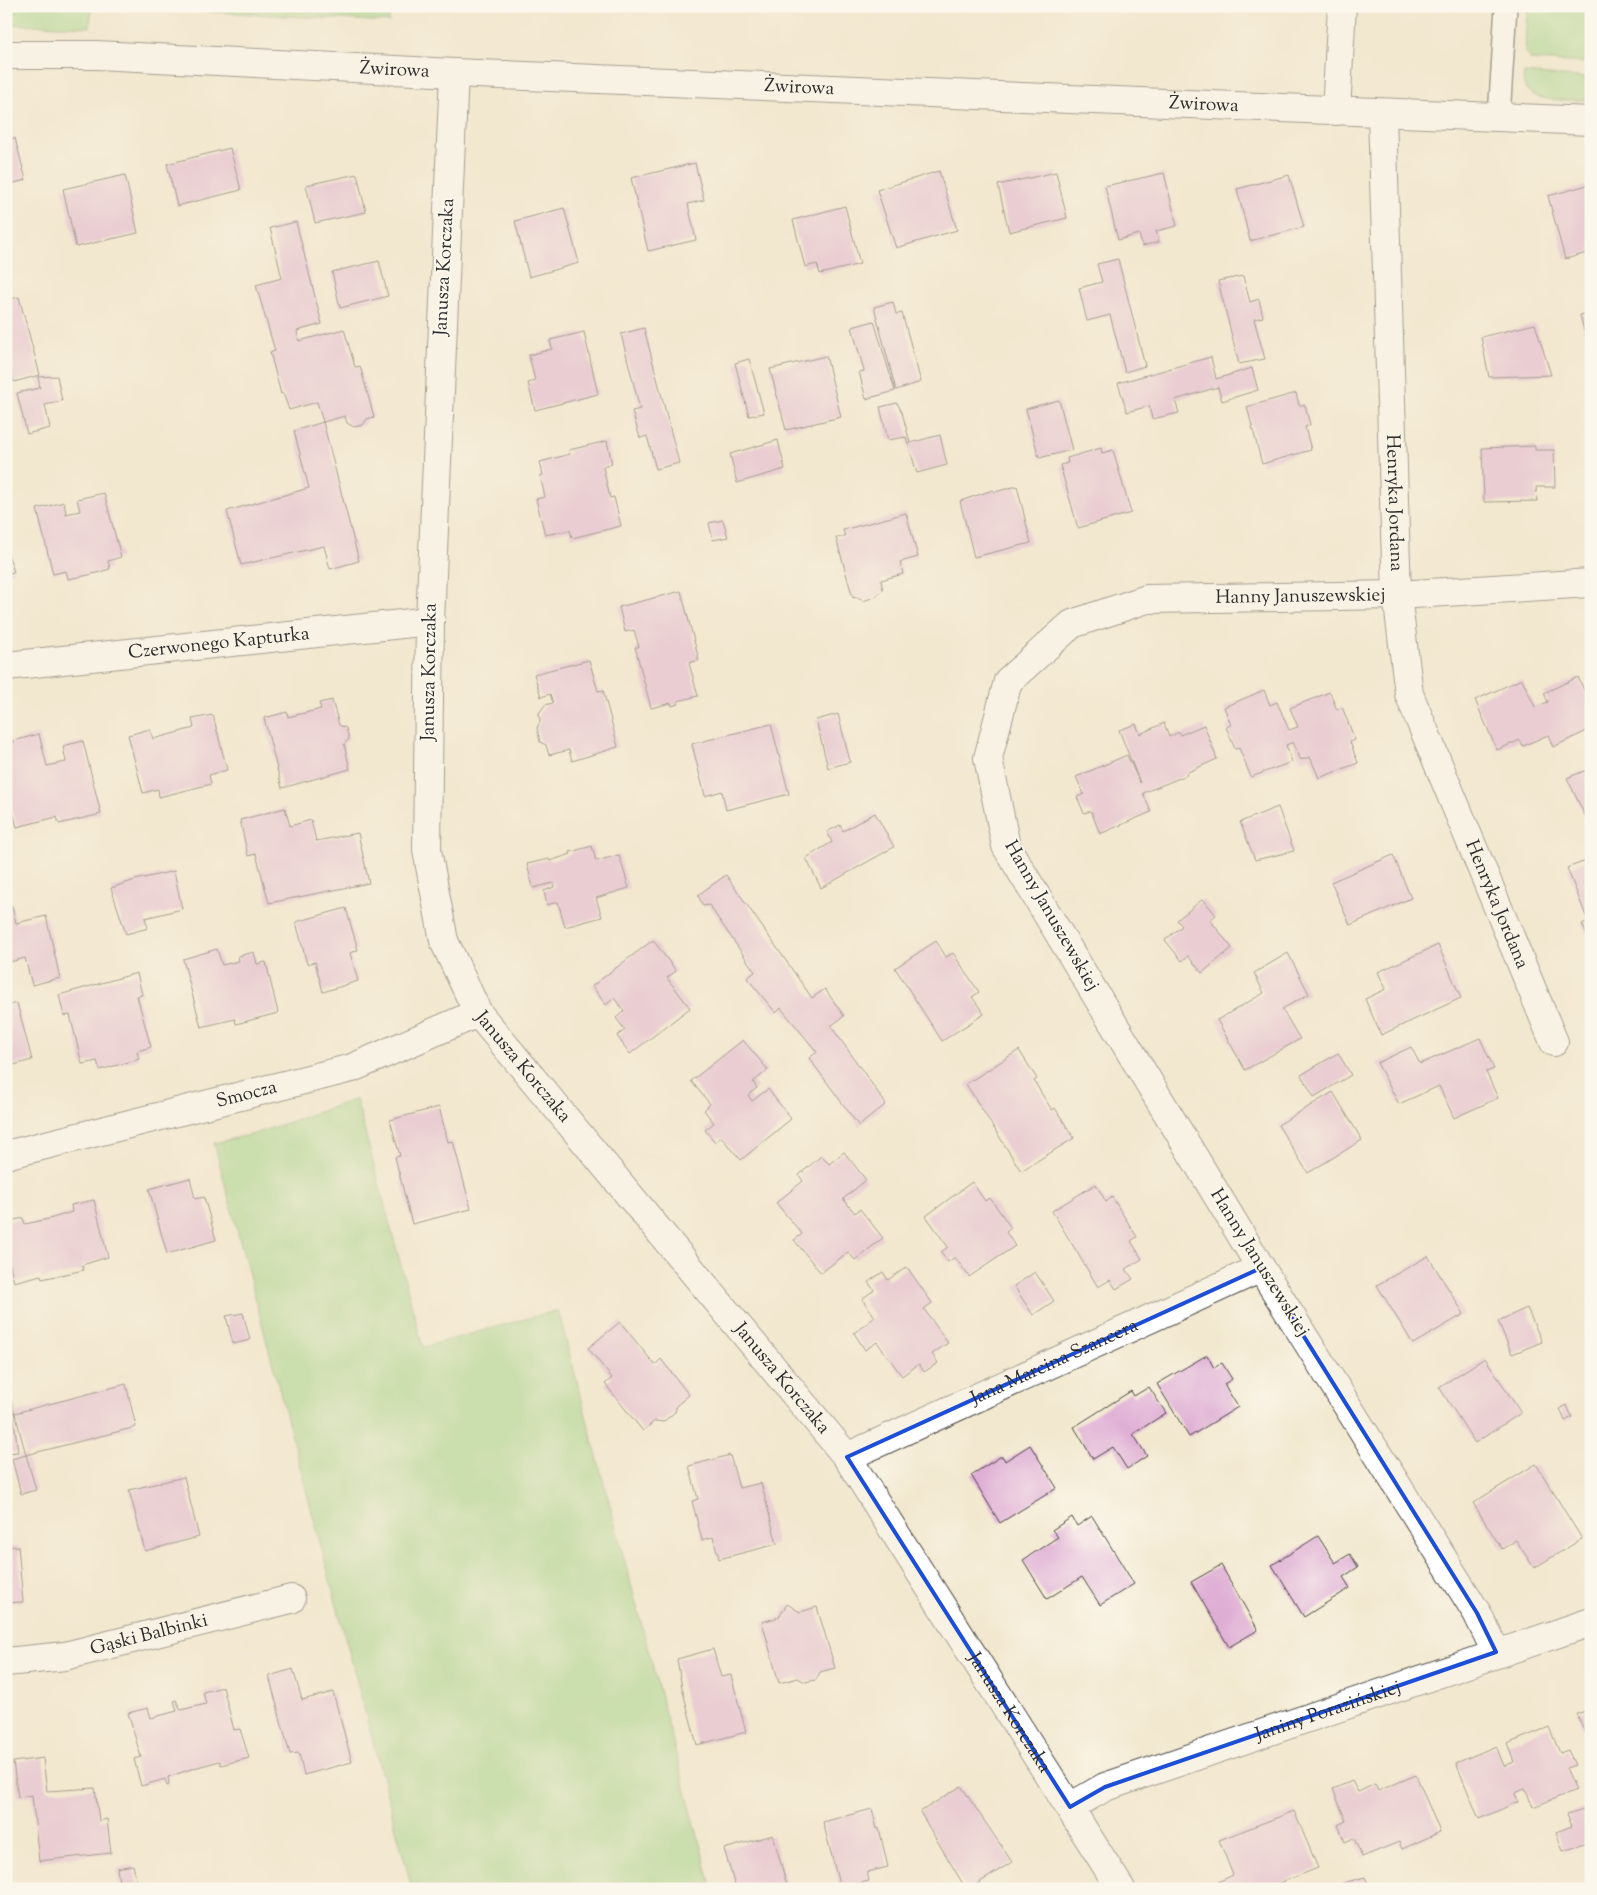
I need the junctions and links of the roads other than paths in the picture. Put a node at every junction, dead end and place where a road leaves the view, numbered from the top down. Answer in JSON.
{"nodes":[{"id":1,"x":1342,"y":6,"type":"edge"},
{"id":2,"x":1506,"y":6,"type":"edge"},
{"id":3,"x":6,"y":54,"type":"edge"},
{"id":4,"x":454,"y":73,"type":"junction"},
{"id":5,"x":1336,"y":111,"type":"junction"},
{"id":6,"x":1382,"y":113,"type":"junction"},
{"id":7,"x":1499,"y":117,"type":"junction"},
{"id":8,"x":1591,"y":121,"type":"edge"},
{"id":9,"x":1591,"y":583,"type":"edge"},
{"id":10,"x":1397,"y":595,"type":"junction"},
{"id":11,"x":430,"y":621,"type":"junction"},
{"id":12,"x":6,"y":666,"type":"edge"},
{"id":13,"x":478,"y":1013,"type":"junction"},
{"id":14,"x":1554,"y":1042,"type":"dead end"},
{"id":15,"x":6,"y":1155,"type":"edge"},
{"id":16,"x":1261,"y":1268,"type":"junction"},
{"id":17,"x":847,"y":1457,"type":"junction"},
{"id":18,"x":291,"y":1599,"type":"dead end"},
{"id":19,"x":1591,"y":1622,"type":"edge"},
{"id":20,"x":1496,"y":1652,"type":"junction"},
{"id":21,"x":6,"y":1662,"type":"edge"},
{"id":22,"x":1070,"y":1806,"type":"junction"},
{"id":23,"x":1121,"y":1889,"type":"edge"}],
"edges":[{"from":1,"to":5,"type":"street"},
{"from":2,"to":7,"type":"lane"},
{"from":3,"to":4,"type":"street","name":"Żwirowa"},
{"from":4,"to":5,"type":"street","name":"Żwirowa"},
{"from":4,"to":11,"type":"street","name":"Janusza Korczaka"},
{"from":5,"to":6,"type":"street","name":"Żwirowa"},
{"from":6,"to":7,"type":"street","name":"Żwirowa"},
{"from":6,"to":10,"type":"street","name":"Henryka Jordana"},
{"from":7,"to":8,"type":"street","name":"Żwirowa"},
{"from":9,"to":10,"type":"street","name":"Hanny Januszewskiej"},
{"from":10,"to":14,"type":"street","name":"Henryka Jordana"},
{"from":10,"to":16,"type":"street","name":"Hanny Januszewskiej"},
{"from":11,"to":12,"type":"street","name":"Czerwonego Kapturka"},
{"from":11,"to":13,"type":"street","name":"Janusza Korczaka"},
{"from":13,"to":15,"type":"street","name":"Smocza"},
{"from":13,"to":17,"type":"street","name":"Janusza Korczaka"},
{"from":16,"to":17,"type":"street","name":"Jana Marcina Szancera"},
{"from":16,"to":20,"type":"street","name":"Hanny Januszewskiej"},
{"from":17,"to":22,"type":"street","name":"Janusza Korczaka"},
{"from":18,"to":21,"type":"street","name":"Gąski Balbinki"},
{"from":19,"to":20,"type":"street","name":"Janiny Porazińskiej"},
{"from":20,"to":22,"type":"street","name":"Janiny Porazińskiej"},
{"from":22,"to":23,"type":"street","name":"Janusza Korczaka"}]}
